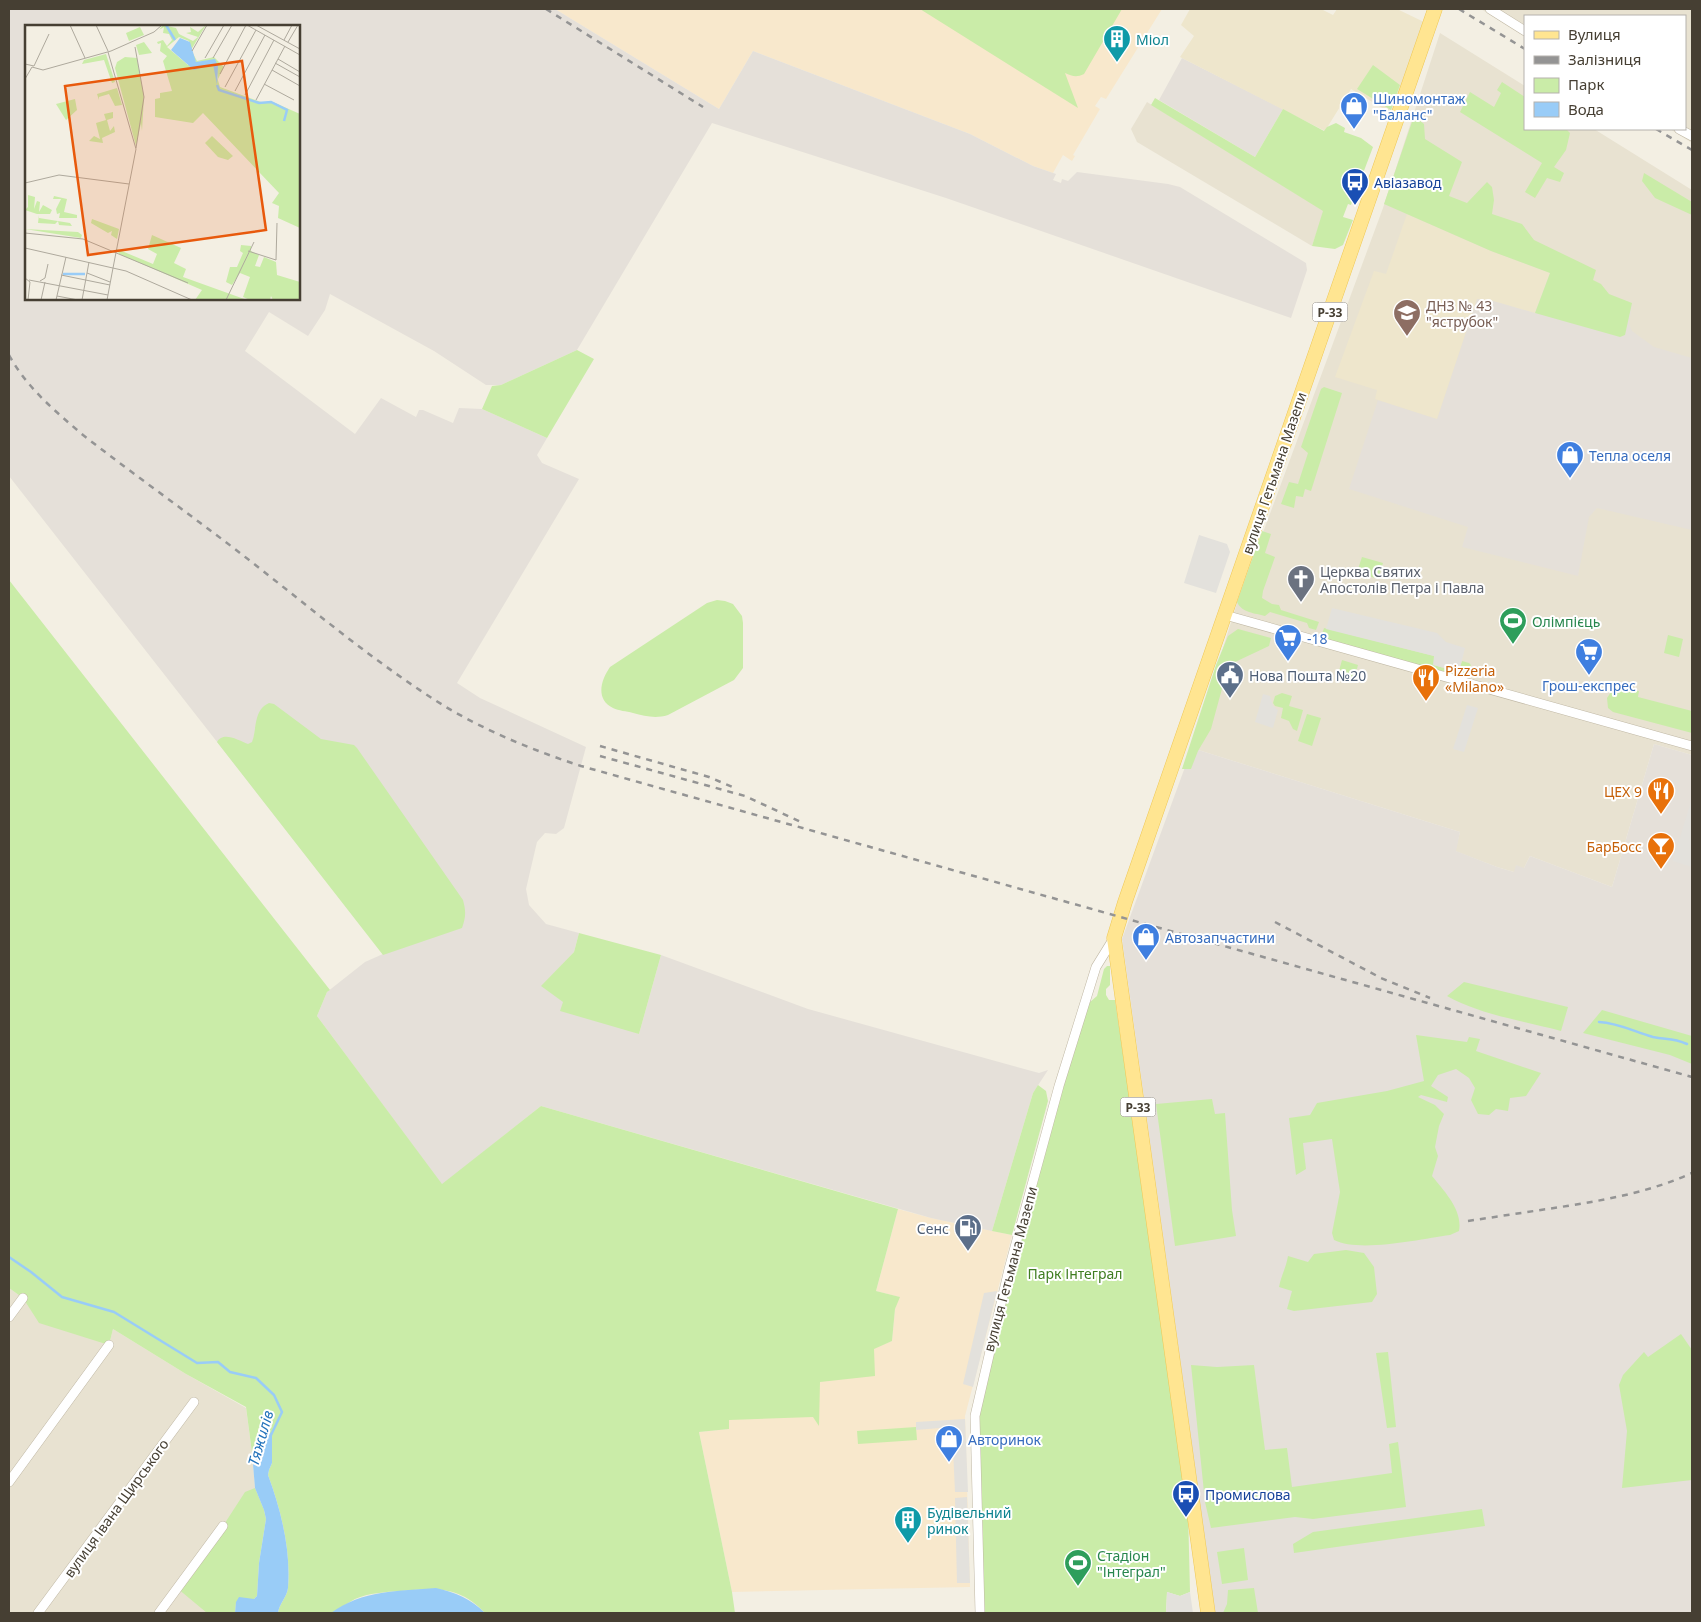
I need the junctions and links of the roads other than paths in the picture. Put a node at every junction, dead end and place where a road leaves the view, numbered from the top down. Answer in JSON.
{"nodes":[{"id":1,"x":1435,"y":9,"type":"edge"},
{"id":2,"x":1490,"y":9,"type":"edge"},
{"id":3,"x":1524,"y":30,"type":"edge"},
{"id":4,"x":1681,"y":130,"type":"edge"},
{"id":5,"x":1692,"y":136,"type":"edge"},
{"id":6,"x":1225,"y":615,"type":"junction"},
{"id":7,"x":1692,"y":746,"type":"edge"},
{"id":8,"x":1114,"y":938,"type":"junction"},
{"id":9,"x":23,"y":1298,"type":"dead end"},
{"id":10,"x":9,"y":1317,"type":"edge"},
{"id":11,"x":109,"y":1345,"type":"dead end"},
{"id":12,"x":194,"y":1402,"type":"dead end"},
{"id":13,"x":9,"y":1482,"type":"edge"},
{"id":14,"x":223,"y":1526,"type":"dead end"},
{"id":15,"x":38,"y":1613,"type":"edge"},
{"id":16,"x":159,"y":1613,"type":"edge"},
{"id":17,"x":980,"y":1613,"type":"edge"},
{"id":18,"x":1208,"y":1613,"type":"edge"}],
"edges":[{"from":1,"to":6,"type":"main road","name":"вулиця Гетьмана Мазепи","number":"Р-33"},
{"from":2,"to":3,"type":"street"},
{"from":4,"to":5,"type":"street"},
{"from":6,"to":7,"type":"street"},
{"from":6,"to":8,"type":"main road","name":"вулиця Гетьмана Мазепи","number":"Р-33"},
{"from":8,"to":17,"type":"street","name":"вулиця Гетьмана Мазепи"},
{"from":8,"to":18,"type":"main road","name":"вулиця Гетьмана Мазепи","number":"Р-33"},
{"from":9,"to":10,"type":"street"},
{"from":11,"to":13,"type":"street"},
{"from":12,"to":15,"type":"street","name":"вулиця Івана Щирського"},
{"from":14,"to":16,"type":"street"}]}
